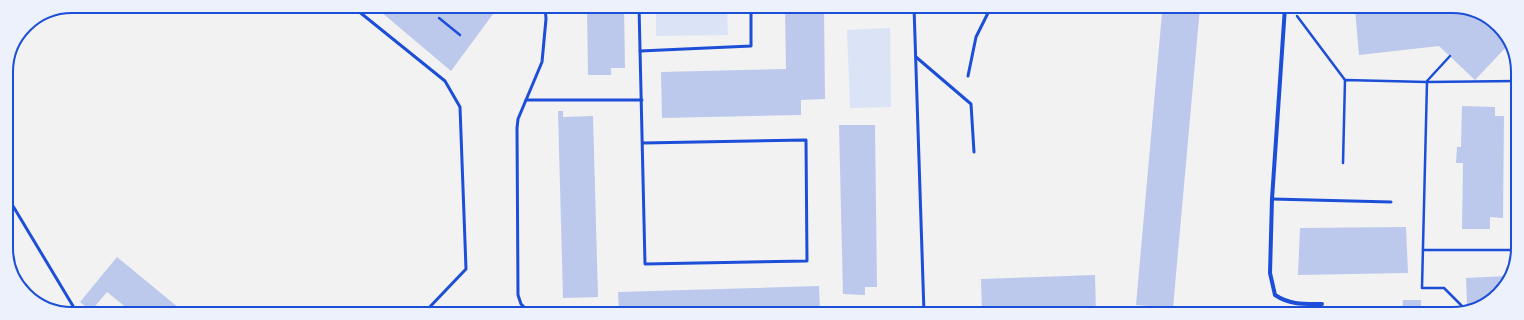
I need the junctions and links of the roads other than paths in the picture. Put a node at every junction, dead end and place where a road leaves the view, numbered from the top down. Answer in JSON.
{"nodes":[{"id":1,"x":361,"y":13,"type":"edge"},
{"id":2,"x":546,"y":13,"type":"edge"},
{"id":3,"x":638,"y":13,"type":"edge"},
{"id":4,"x":750,"y":13,"type":"edge"},
{"id":5,"x":914,"y":13,"type":"edge"},
{"id":6,"x":988,"y":13,"type":"edge"},
{"id":7,"x":1285,"y":13,"type":"edge"},
{"id":8,"x":640,"y":51,"type":"junction"},
{"id":9,"x":916,"y":57,"type":"junction"},
{"id":10,"x":968,"y":76,"type":"dead end"},
{"id":11,"x":526,"y":100,"type":"junction"},
{"id":12,"x":642,"y":100,"type":"junction"},
{"id":13,"x":643,"y":143,"type":"junction"},
{"id":14,"x":974,"y":152,"type":"dead end"},
{"id":15,"x":1272,"y":199,"type":"junction"},
{"id":16,"x":1391,"y":202,"type":"dead end"},
{"id":17,"x":13,"y":206,"type":"edge"},
{"id":18,"x":1322,"y":304,"type":"dead end"},
{"id":19,"x":74,"y":307,"type":"edge"},
{"id":20,"x":430,"y":307,"type":"edge"},
{"id":21,"x":525,"y":307,"type":"edge"},
{"id":22,"x":924,"y":307,"type":"edge"}],
"edges":[{"from":1,"to":20,"type":"lane"},
{"from":2,"to":11,"type":"lane"},
{"from":3,"to":8,"type":"lane"},
{"from":4,"to":8,"type":"lane"},
{"from":5,"to":9,"type":"lane"},
{"from":6,"to":10,"type":"lane"},
{"from":7,"to":15,"type":"street"},
{"from":8,"to":12,"type":"lane"},
{"from":9,"to":14,"type":"lane"},
{"from":9,"to":22,"type":"lane"},
{"from":11,"to":12,"type":"lane"},
{"from":11,"to":21,"type":"lane"},
{"from":12,"to":13,"type":"lane"},
{"from":13,"to":13,"type":"lane"},
{"from":15,"to":16,"type":"lane"},
{"from":15,"to":18,"type":"street"},
{"from":17,"to":19,"type":"lane"}]}
